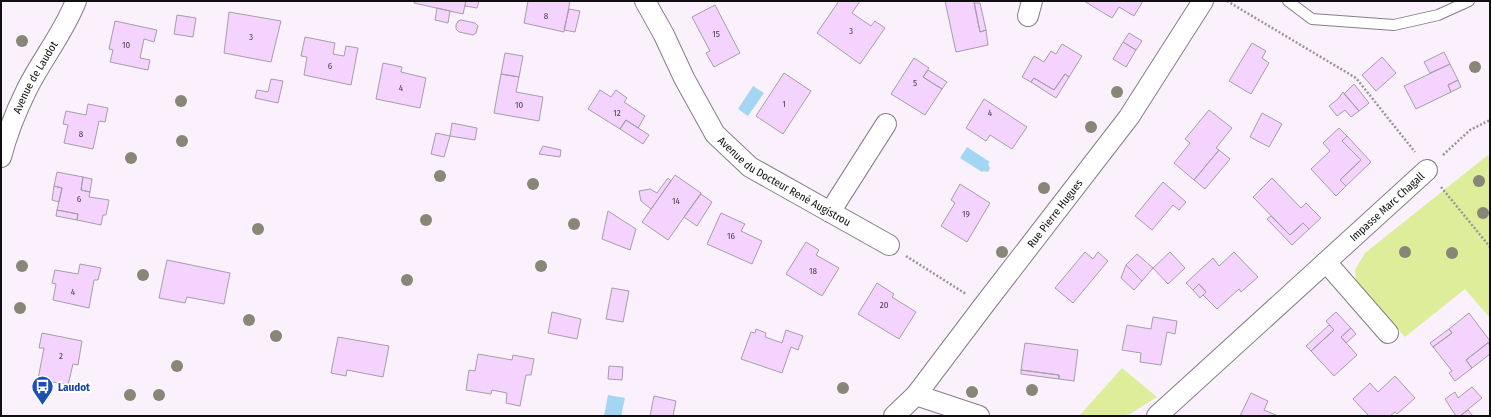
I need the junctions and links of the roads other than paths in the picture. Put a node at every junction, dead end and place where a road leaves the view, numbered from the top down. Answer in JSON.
{"nodes":[{"id":1,"x":76,"y":1,"type":"edge"},
{"id":2,"x":645,"y":1,"type":"edge"},
{"id":3,"x":1204,"y":1,"type":"edge"},
{"id":4,"x":1288,"y":1,"type":"edge"},
{"id":5,"x":1469,"y":1,"type":"edge"},
{"id":6,"x":886,"y":124,"type":"dead end"},
{"id":7,"x":1,"y":157,"type":"edge"},
{"id":8,"x":1427,"y":170,"type":"road end"},
{"id":9,"x":830,"y":212,"type":"junction"},
{"id":10,"x":889,"y":245,"type":"road end"},
{"id":11,"x":1326,"y":262,"type":"junction"},
{"id":12,"x":1388,"y":333,"type":"dead end"},
{"id":13,"x":916,"y":395,"type":"junction"},
{"id":14,"x":894,"y":416,"type":"edge"},
{"id":15,"x":979,"y":416,"type":"edge"},
{"id":16,"x":1157,"y":416,"type":"edge"}],
"edges":[{"from":1,"to":7,"type":"street","name":"Avenue de Laudot"},
{"from":2,"to":9,"type":"street","name":"Avenue du Docteur René Augistrou"},
{"from":3,"to":13,"type":"street","name":"Rue Pierre Hugues"},
{"from":4,"to":5,"type":"lane"},
{"from":6,"to":9,"type":"street"},
{"from":8,"to":11,"type":"street","name":"Impasse Marc Chagall"},
{"from":9,"to":10,"type":"street","name":"Avenue du Docteur René Augistrou"},
{"from":11,"to":12,"type":"street"},
{"from":11,"to":16,"type":"street","name":"Impasse Marc Chagall"},
{"from":13,"to":14,"type":"street","name":"Rue Pierre Hugues"},
{"from":13,"to":15,"type":"street"}]}
